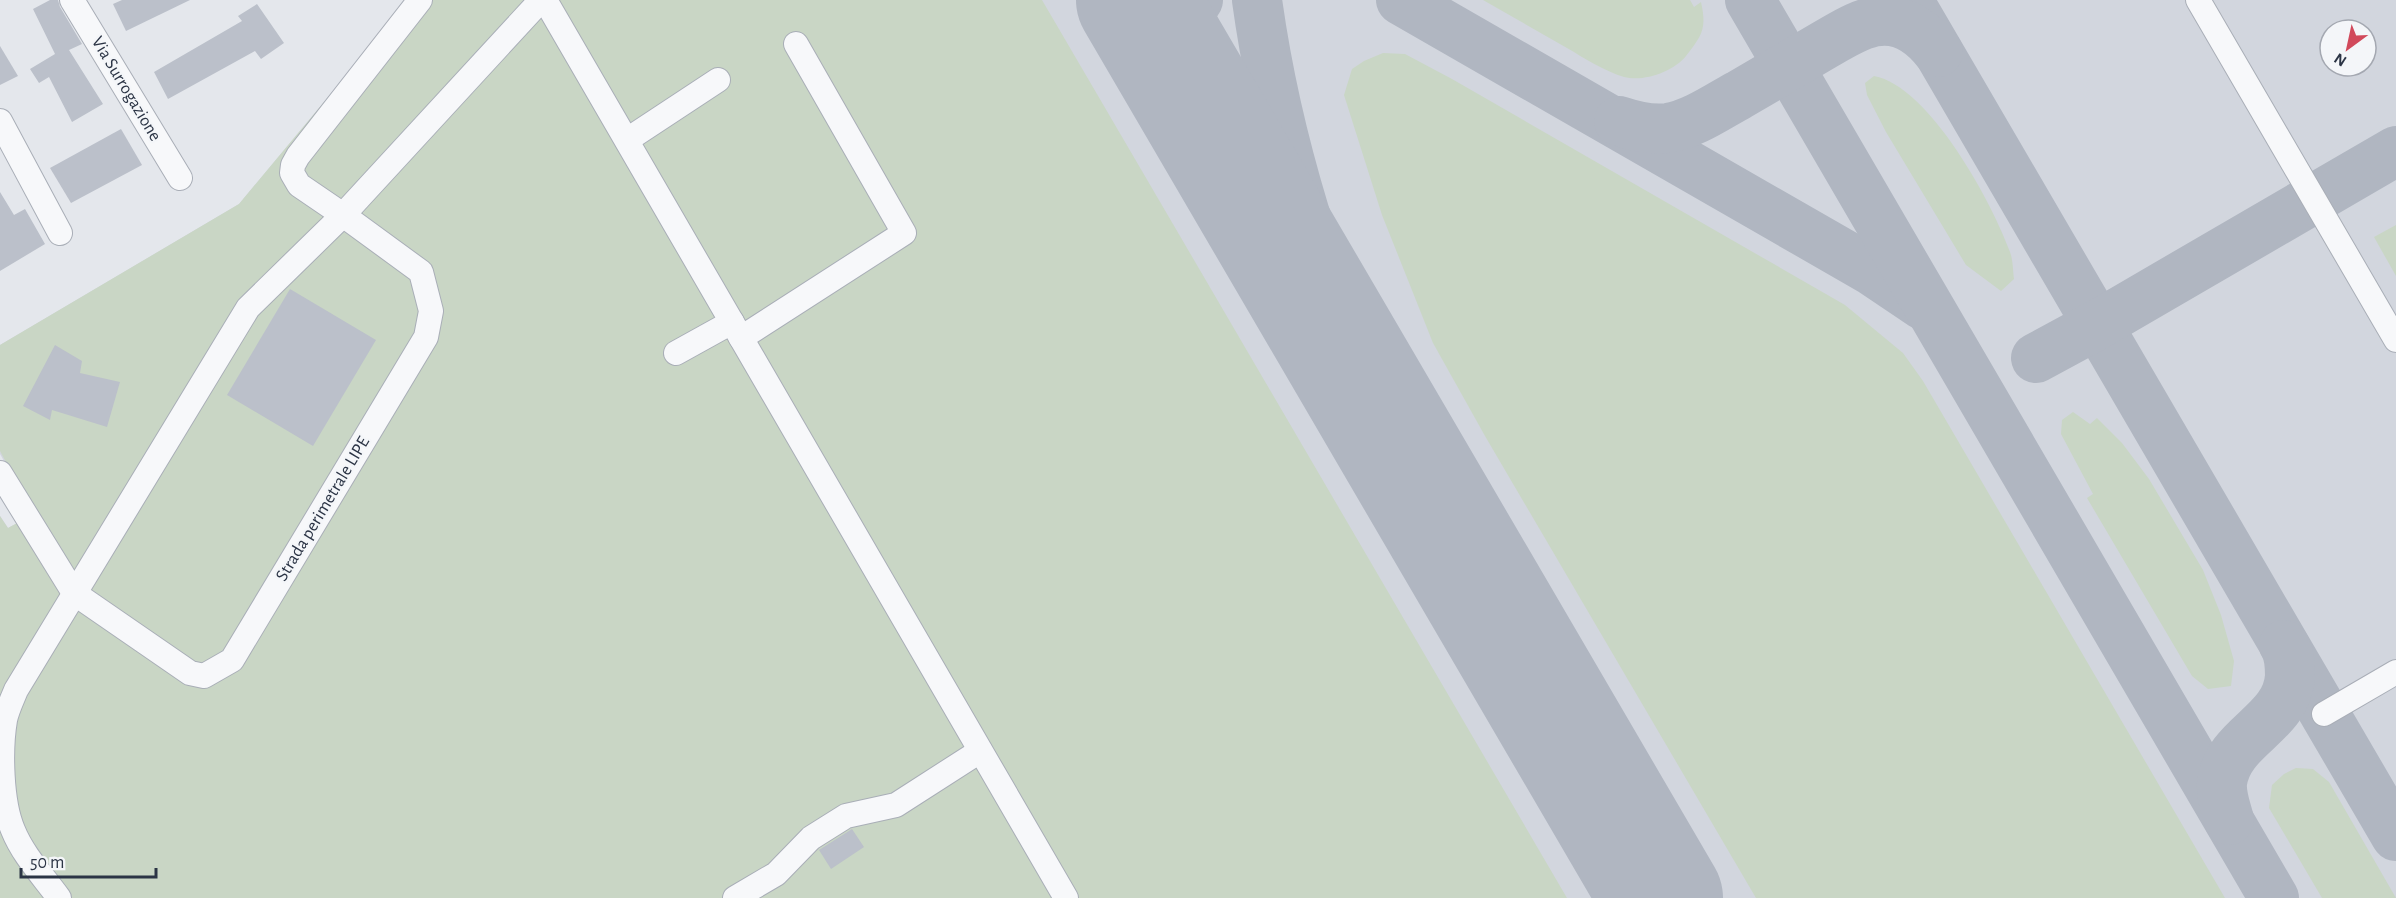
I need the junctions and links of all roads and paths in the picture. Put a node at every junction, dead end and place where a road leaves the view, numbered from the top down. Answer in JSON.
{"nodes":[{"id":1,"x":72,"y":0,"type":"edge"},
{"id":2,"x":420,"y":0,"type":"edge"},
{"id":3,"x":543,"y":0,"type":"edge"},
{"id":4,"x":2198,"y":0,"type":"edge"},
{"id":5,"x":796,"y":44,"type":"dead end"},
{"id":6,"x":718,"y":80,"type":"dead end"},
{"id":7,"x":0,"y":121,"type":"edge"},
{"id":8,"x":627,"y":140,"type":"junction"},
{"id":9,"x":180,"y":178,"type":"dead end"},
{"id":10,"x":343,"y":215,"type":"junction"},
{"id":11,"x":60,"y":233,"type":"dead end"},
{"id":12,"x":736,"y":330,"type":"junction"},
{"id":13,"x":2396,"y":339,"type":"edge"},
{"id":14,"x":676,"y":353,"type":"dead end"},
{"id":15,"x":0,"y":473,"type":"edge"},
{"id":16,"x":74,"y":593,"type":"junction"},
{"id":17,"x":2396,"y":672,"type":"edge"},
{"id":18,"x":2325,"y":714,"type":"dead end"},
{"id":19,"x":980,"y":751,"type":"junction"},
{"id":20,"x":59,"y":898,"type":"edge"},
{"id":21,"x":735,"y":898,"type":"edge"},
{"id":22,"x":1066,"y":898,"type":"edge"}],
"edges":[{"from":1,"to":9,"type":"street","name":"Via Surrogazione"},
{"from":2,"to":10,"type":"street","name":"Strada perimetrale LIPE"},
{"from":3,"to":8,"type":"street"},
{"from":3,"to":10,"type":"street"},
{"from":4,"to":13,"type":"street"},
{"from":5,"to":12,"type":"street"},
{"from":6,"to":8,"type":"street"},
{"from":7,"to":11,"type":"street"},
{"from":8,"to":12,"type":"street"},
{"from":10,"to":16,"type":"street"},
{"from":10,"to":16,"type":"street","name":"Strada perimetrale LIPE"},
{"from":12,"to":14,"type":"street"},
{"from":12,"to":19,"type":"street"},
{"from":15,"to":16,"type":"street","name":"Strada perimetrale LIPE"},
{"from":16,"to":20,"type":"street"},
{"from":17,"to":18,"type":"street"},
{"from":19,"to":21,"type":"street"},
{"from":19,"to":22,"type":"street"}]}
